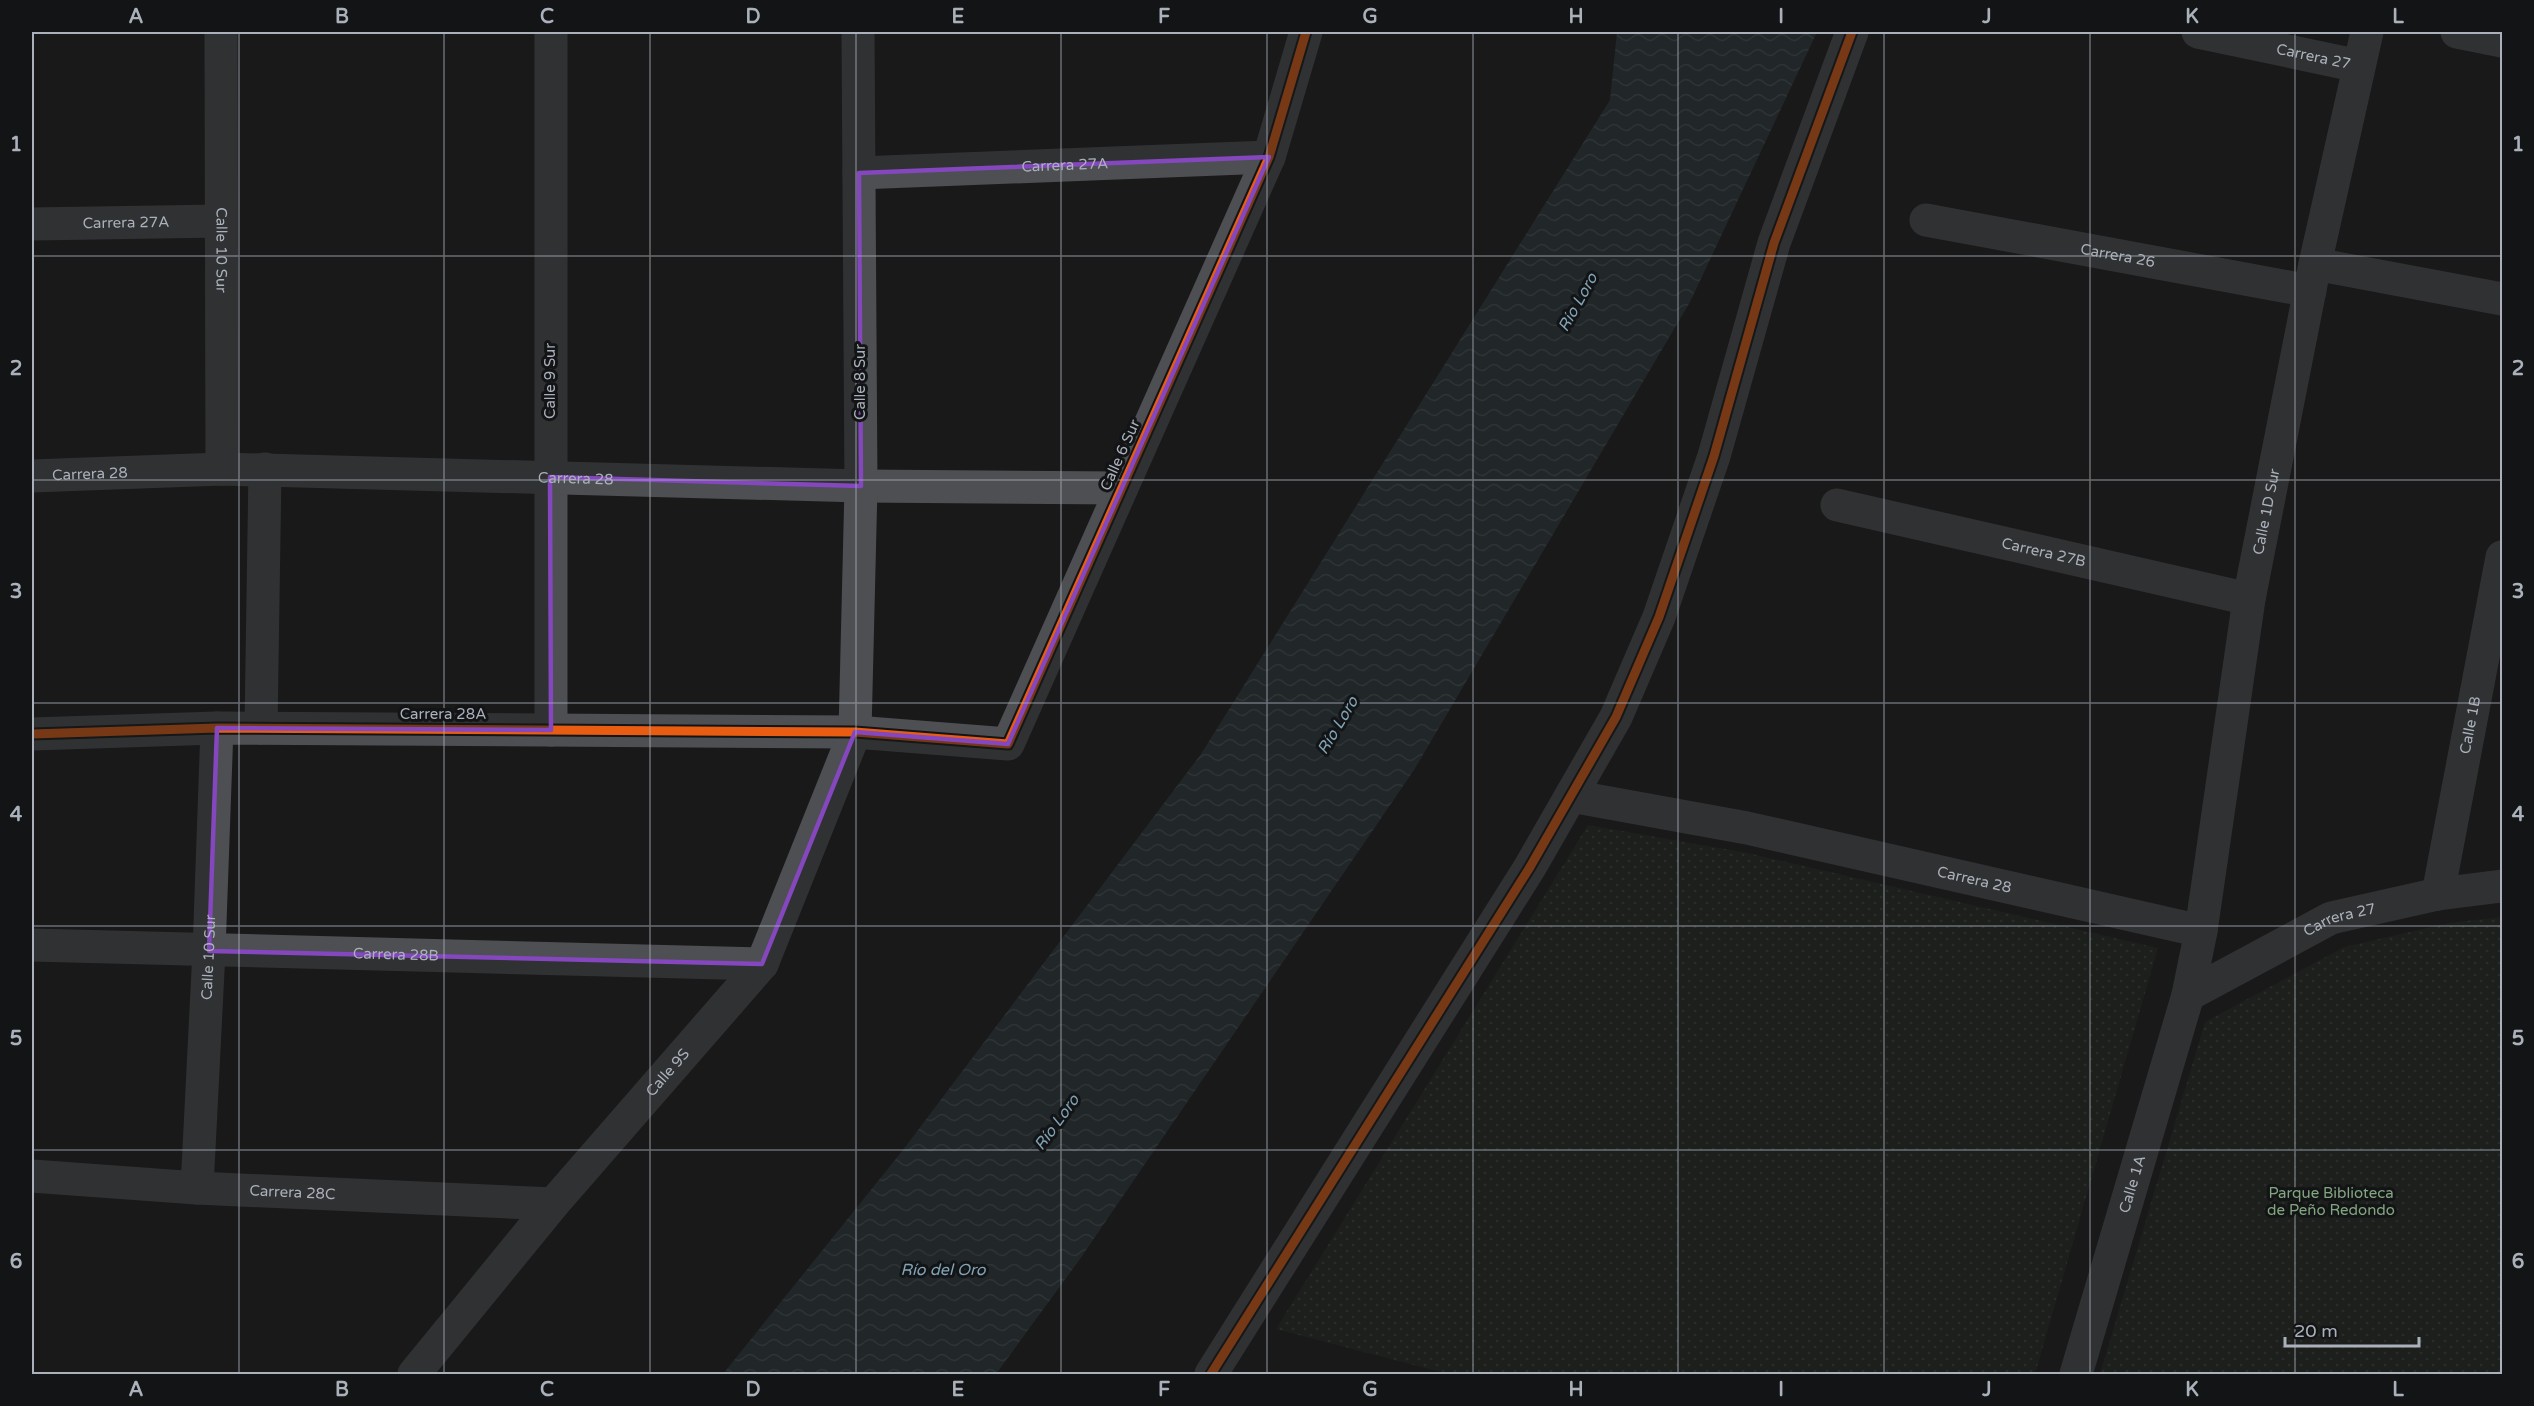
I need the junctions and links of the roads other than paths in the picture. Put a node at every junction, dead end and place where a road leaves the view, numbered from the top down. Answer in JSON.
{"nodes":[{"id":1,"x":221,"y":32,"type":"edge"},
{"id":2,"x":551,"y":32,"type":"edge"},
{"id":3,"x":858,"y":32,"type":"edge"},
{"id":4,"x":1306,"y":32,"type":"edge"},
{"id":5,"x":1852,"y":32,"type":"edge"},
{"id":6,"x":2198,"y":32,"type":"edge"},
{"id":7,"x":2367,"y":32,"type":"edge"},
{"id":8,"x":2457,"y":32,"type":"edge"},
{"id":9,"x":2502,"y":40,"type":"edge"},
{"id":10,"x":2359,"y":66,"type":"junction"},
{"id":11,"x":1269,"y":158,"type":"junction"},
{"id":12,"x":859,"y":173,"type":"junction"},
{"id":13,"x":1926,"y":220,"type":"dead end"},
{"id":14,"x":221,"y":221,"type":"junction"},
{"id":15,"x":32,"y":224,"type":"edge"},
{"id":16,"x":2312,"y":277,"type":"junction"},
{"id":17,"x":2502,"y":299,"type":"edge"},
{"id":18,"x":222,"y":469,"type":"junction"},
{"id":19,"x":265,"y":469,"type":"junction"},
{"id":20,"x":32,"y":476,"type":"edge"},
{"id":21,"x":550,"y":477,"type":"junction"},
{"id":22,"x":861,"y":486,"type":"junction"},
{"id":23,"x":1121,"y":488,"type":"junction"},
{"id":24,"x":1837,"y":505,"type":"dead end"},
{"id":25,"x":2502,"y":557,"type":"edge"},
{"id":26,"x":2249,"y":599,"type":"junction"},
{"id":27,"x":217,"y":728,"type":"junction"},
{"id":28,"x":261,"y":728,"type":"junction"},
{"id":29,"x":551,"y":730,"type":"junction"},
{"id":30,"x":855,"y":732,"type":"junction"},
{"id":31,"x":32,"y":734,"type":"edge"},
{"id":32,"x":1571,"y":796,"type":"junction"},
{"id":33,"x":2502,"y":886,"type":"edge"},
{"id":34,"x":2438,"y":894,"type":"junction"},
{"id":35,"x":2201,"y":931,"type":"junction"},
{"id":36,"x":32,"y":945,"type":"edge"},
{"id":37,"x":209,"y":951,"type":"junction"},
{"id":38,"x":762,"y":964,"type":"junction"},
{"id":39,"x":2188,"y":995,"type":"junction"},
{"id":40,"x":32,"y":1176,"type":"edge"},
{"id":41,"x":197,"y":1188,"type":"junction"},
{"id":42,"x":553,"y":1204,"type":"junction"},
{"id":43,"x":414,"y":1374,"type":"edge"},
{"id":44,"x":1211,"y":1374,"type":"edge"},
{"id":45,"x":2076,"y":1374,"type":"edge"}],
"edges":[{"from":1,"to":14,"type":"street","name":"Calle 10 Sur"},
{"from":2,"to":21,"type":"street","name":"Calle 9 Sur"},
{"from":3,"to":12,"type":"street","name":"Calle 8 Sur"},
{"from":4,"to":11,"type":"street","name":"Calle 6 Sur"},
{"from":5,"to":32,"type":"street"},
{"from":6,"to":10,"type":"street","name":"Carrera 27"},
{"from":7,"to":10,"type":"street","name":"Calle 1D Sur"},
{"from":8,"to":9,"type":"street"},
{"from":10,"to":16,"type":"street","name":"Calle 1D Sur"},
{"from":11,"to":12,"type":"street","name":"Carrera 27A"},
{"from":11,"to":23,"type":"street","name":"Calle 6 Sur"},
{"from":12,"to":22,"type":"street","name":"Calle 8 Sur"},
{"from":13,"to":16,"type":"street","name":"Carrera 26"},
{"from":14,"to":15,"type":"street","name":"Carrera 27A"},
{"from":14,"to":18,"type":"street","name":"Calle 10 Sur"},
{"from":16,"to":17,"type":"street","name":"Carrera 26"},
{"from":16,"to":26,"type":"street","name":"Calle 1D Sur"},
{"from":18,"to":19,"type":"street","name":"Carrera 28"},
{"from":18,"to":20,"type":"street","name":"Carrera 28"},
{"from":19,"to":21,"type":"street","name":"Carrera 28"},
{"from":19,"to":28,"type":"street"},
{"from":21,"to":22,"type":"street","name":"Carrera 28"},
{"from":21,"to":29,"type":"street","name":"Calle 9 Sur"},
{"from":22,"to":23,"type":"street","name":"Carrera 28"},
{"from":22,"to":30,"type":"street","name":"Calle 8 Sur"},
{"from":23,"to":30,"type":"street","name":"Calle 6 Sur"},
{"from":24,"to":26,"type":"street","name":"Carrera 27B"},
{"from":25,"to":34,"type":"street","name":"Calle 1B"},
{"from":26,"to":35,"type":"street","name":"Calle 1D Sur"},
{"from":27,"to":28,"type":"street","name":"Carrera 28A"},
{"from":27,"to":31,"type":"street","name":"Carrera 28A"},
{"from":27,"to":37,"type":"street","name":"Calle 10 Sur"},
{"from":28,"to":29,"type":"street","name":"Carrera 28A"},
{"from":29,"to":30,"type":"street","name":"Carrera 28A"},
{"from":30,"to":38,"type":"street","name":"Calle 9S"},
{"from":32,"to":35,"type":"street","name":"Carrera 28"},
{"from":32,"to":44,"type":"street"},
{"from":33,"to":34,"type":"street","name":"Carrera 27"},
{"from":34,"to":39,"type":"street","name":"Carrera 27"},
{"from":35,"to":39,"type":"street","name":"Calle 1D Sur"},
{"from":36,"to":37,"type":"street","name":"Carrera 28B"},
{"from":37,"to":38,"type":"street","name":"Carrera 28B"},
{"from":37,"to":41,"type":"street","name":"Calle 10 Sur"},
{"from":38,"to":42,"type":"street","name":"Calle 9S"},
{"from":39,"to":45,"type":"street","name":"Calle 1A"},
{"from":40,"to":41,"type":"street","name":"Carrera 28C"},
{"from":41,"to":42,"type":"street","name":"Carrera 28C"},
{"from":42,"to":43,"type":"street","name":"Calle 9S"}]}
